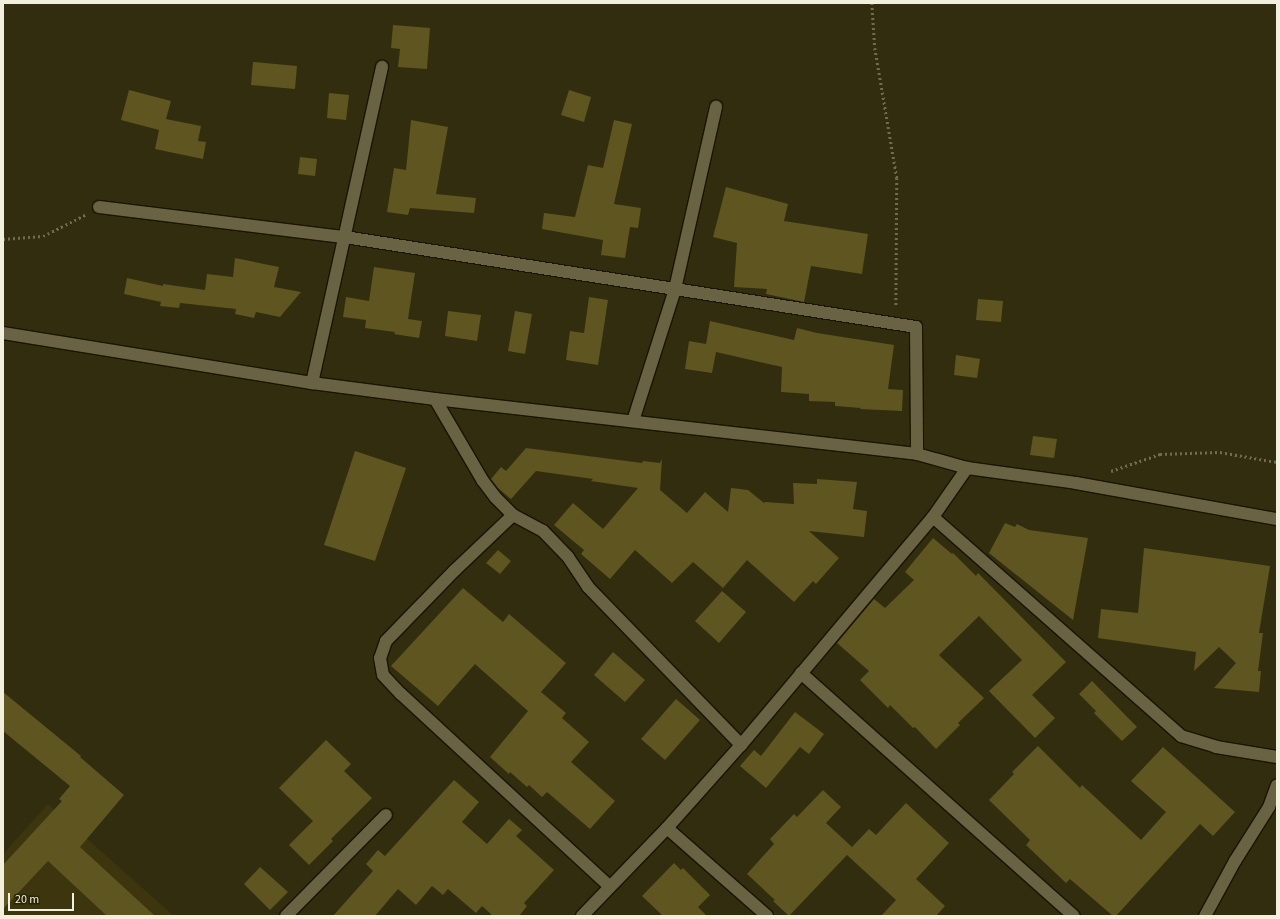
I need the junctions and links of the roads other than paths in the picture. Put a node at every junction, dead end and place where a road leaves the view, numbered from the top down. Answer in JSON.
{"nodes":[{"id":1,"x":382,"y":67,"type":"dead end"},
{"id":2,"x":716,"y":107,"type":"dead end"},
{"id":3,"x":99,"y":207,"type":"road end"},
{"id":4,"x":345,"y":237,"type":"junction"},
{"id":5,"x":675,"y":289,"type":"junction"},
{"id":6,"x":3,"y":333,"type":"edge"},
{"id":7,"x":312,"y":383,"type":"junction"},
{"id":8,"x":435,"y":399,"type":"junction"},
{"id":9,"x":633,"y":421,"type":"junction"},
{"id":10,"x":917,"y":454,"type":"junction"},
{"id":11,"x":967,"y":468,"type":"junction"},
{"id":12,"x":513,"y":516,"type":"junction"},
{"id":13,"x":933,"y":517,"type":"junction"},
{"id":14,"x":1277,"y":519,"type":"edge"},
{"id":15,"x":802,"y":672,"type":"junction"},
{"id":16,"x":741,"y":744,"type":"junction"},
{"id":17,"x":1277,"y":757,"type":"edge"},
{"id":18,"x":1277,"y":785,"type":"edge"},
{"id":19,"x":386,"y":815,"type":"dead end"},
{"id":20,"x":667,"y":828,"type":"junction"},
{"id":21,"x":610,"y":887,"type":"junction"},
{"id":22,"x":286,"y":916,"type":"edge"},
{"id":23,"x":582,"y":916,"type":"edge"},
{"id":24,"x":767,"y":916,"type":"edge"},
{"id":25,"x":1074,"y":916,"type":"edge"},
{"id":26,"x":1205,"y":916,"type":"edge"}],
"edges":[{"from":1,"to":4,"type":"street"},
{"from":2,"to":5,"type":"street"},
{"from":3,"to":4,"type":"street"},
{"from":4,"to":5,"type":"street"},
{"from":4,"to":7,"type":"street"},
{"from":5,"to":9,"type":"street"},
{"from":5,"to":10,"type":"street"},
{"from":6,"to":7,"type":"street"},
{"from":7,"to":8,"type":"street"},
{"from":8,"to":9,"type":"street"},
{"from":8,"to":12,"type":"street"},
{"from":9,"to":10,"type":"street"},
{"from":10,"to":11,"type":"street"},
{"from":11,"to":13,"type":"street"},
{"from":11,"to":14,"type":"street"},
{"from":12,"to":16,"type":"street"},
{"from":12,"to":21,"type":"street"},
{"from":13,"to":15,"type":"street"},
{"from":13,"to":17,"type":"street"},
{"from":15,"to":16,"type":"street"},
{"from":15,"to":25,"type":"street"},
{"from":16,"to":20,"type":"street"},
{"from":18,"to":26,"type":"street"},
{"from":19,"to":22,"type":"street"},
{"from":20,"to":21,"type":"street"},
{"from":20,"to":24,"type":"street"},
{"from":21,"to":23,"type":"street"}]}
